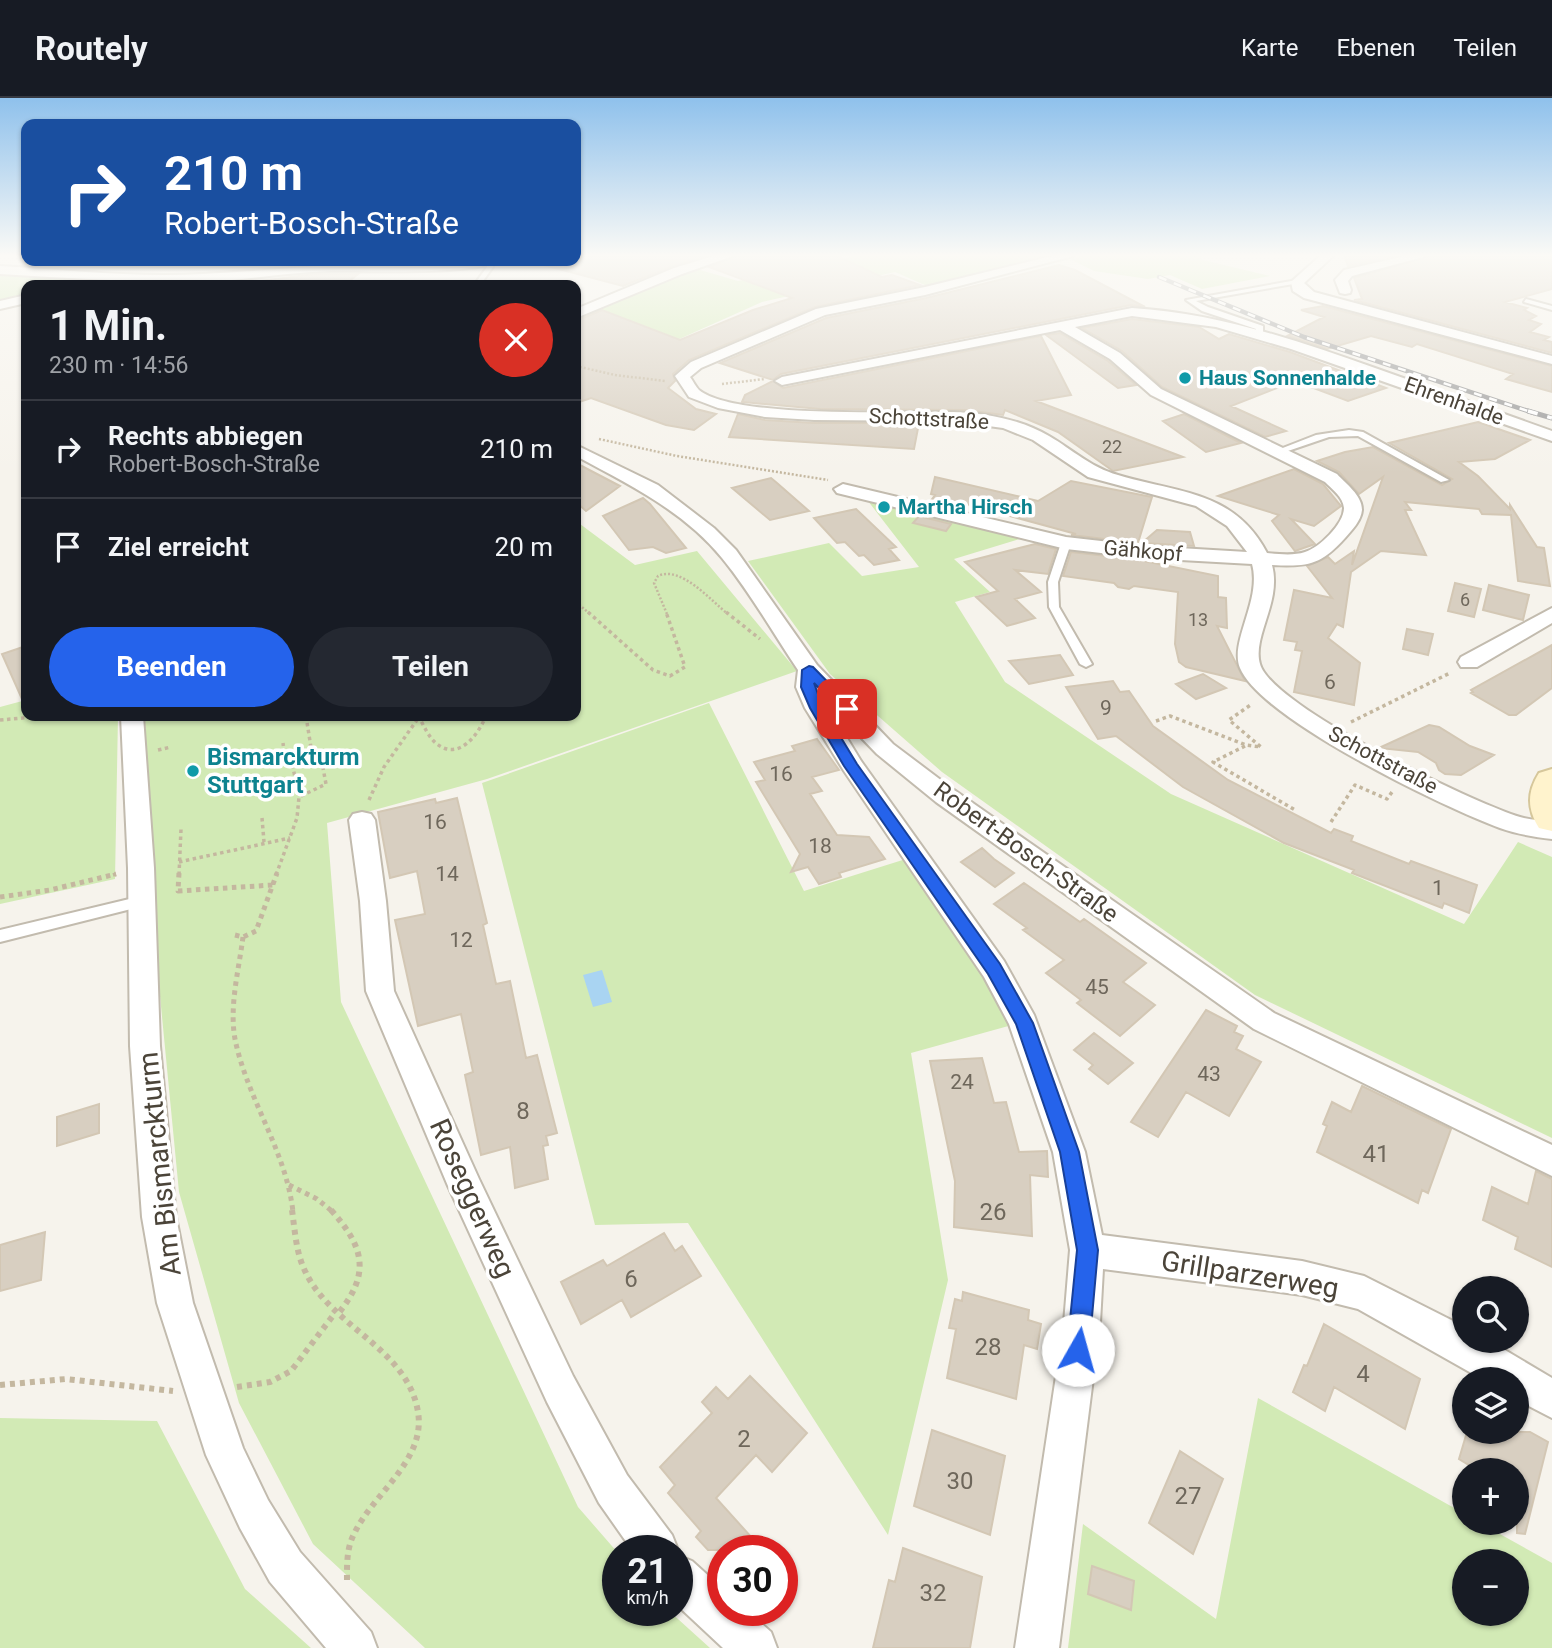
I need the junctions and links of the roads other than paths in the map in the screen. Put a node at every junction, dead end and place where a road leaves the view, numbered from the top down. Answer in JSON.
{"nodes":[{"id":1,"x":779,"y":328,"type":"edge"},
{"id":2,"x":1051,"y":328,"type":"edge"},
{"id":3,"x":1067,"y":328,"type":"edge"},
{"id":4,"x":1243,"y":328,"type":"edge"},
{"id":5,"x":1260,"y":328,"type":"edge"},
{"id":6,"x":1434,"y":328,"type":"edge"},
{"id":7,"x":1259,"y":332,"type":"junction"},
{"id":8,"x":1552,"y":360,"type":"edge"},
{"id":9,"x":782,"y":381,"type":"dead end"},
{"id":10,"x":1552,"y":436,"type":"edge"},
{"id":11,"x":582,"y":443,"type":"edge"},
{"id":12,"x":1279,"y":451,"type":"junction"},
{"id":13,"x":1444,"y":480,"type":"dead end"},
{"id":14,"x":843,"y":489,"type":"road end"},
{"id":15,"x":1066,"y":543,"type":"junction"},
{"id":16,"x":1263,"y":560,"type":"junction"},
{"id":17,"x":1552,"y":614,"type":"edge"},
{"id":18,"x":802,"y":661,"type":"junction"},
{"id":19,"x":1469,"y":662,"type":"dead end"},
{"id":20,"x":1086,"y":664,"type":"dead end"},
{"id":21,"x":132,"y":721,"type":"edge"},
{"id":22,"x":1552,"y":781,"type":"edge"},
{"id":23,"x":1552,"y":819,"type":"edge"},
{"id":24,"x":362,"y":820,"type":"road end"},
{"id":25,"x":1552,"y":830,"type":"edge"},
{"id":26,"x":142,"y":884,"type":"junction"},
{"id":27,"x":0,"y":936,"type":"edge"},
{"id":28,"x":1552,"y":1161,"type":"edge"},
{"id":29,"x":1087,"y":1250,"type":"junction"},
{"id":30,"x":1552,"y":1399,"type":"edge"},
{"id":31,"x":646,"y":1535,"type":"edge"},
{"id":32,"x":693,"y":1591,"type":"edge"},
{"id":33,"x":355,"y":1648,"type":"edge"},
{"id":34,"x":755,"y":1648,"type":"edge"},
{"id":35,"x":1037,"y":1648,"type":"edge"}],
"edges":[{"from":1,"to":16,"type":"street","name":"Schottstraße"},
{"from":2,"to":9,"type":"street","name":"Ehrenhalde"},
{"from":3,"to":12,"type":"street","name":"Gähkopf"},
{"from":4,"to":7,"type":"street","name":"Ehrenhalde"},
{"from":5,"to":7,"type":"lane"},
{"from":6,"to":8,"type":"street"},
{"from":7,"to":10,"type":"street","name":"Ehrenhalde"},
{"from":11,"to":18,"type":"street","name":"Robert-Bosch-Straße"},
{"from":12,"to":13,"type":"lane"},
{"from":12,"to":16,"type":"street","name":"Gähkopf"},
{"from":14,"to":15,"type":"street","name":"Gähkopf"},
{"from":15,"to":16,"type":"street","name":"Gähkopf"},
{"from":15,"to":20,"type":"lane"},
{"from":16,"to":25,"type":"street","name":"Schottstraße"},
{"from":17,"to":19,"type":"street"},
{"from":18,"to":28,"type":"street","name":"Robert-Bosch-Straße"},
{"from":18,"to":29,"type":"street"},
{"from":21,"to":26,"type":"street","name":"Am Bismarckturm"},
{"from":22,"to":23,"type":"street"},
{"from":24,"to":31,"type":"street","name":"Roseggerweg"},
{"from":26,"to":27,"type":"lane"},
{"from":26,"to":33,"type":"street","name":"Am Bismarckturm"},
{"from":29,"to":30,"type":"street","name":"Grillparzerweg"},
{"from":29,"to":35,"type":"street"},
{"from":32,"to":34,"type":"street"}]}
